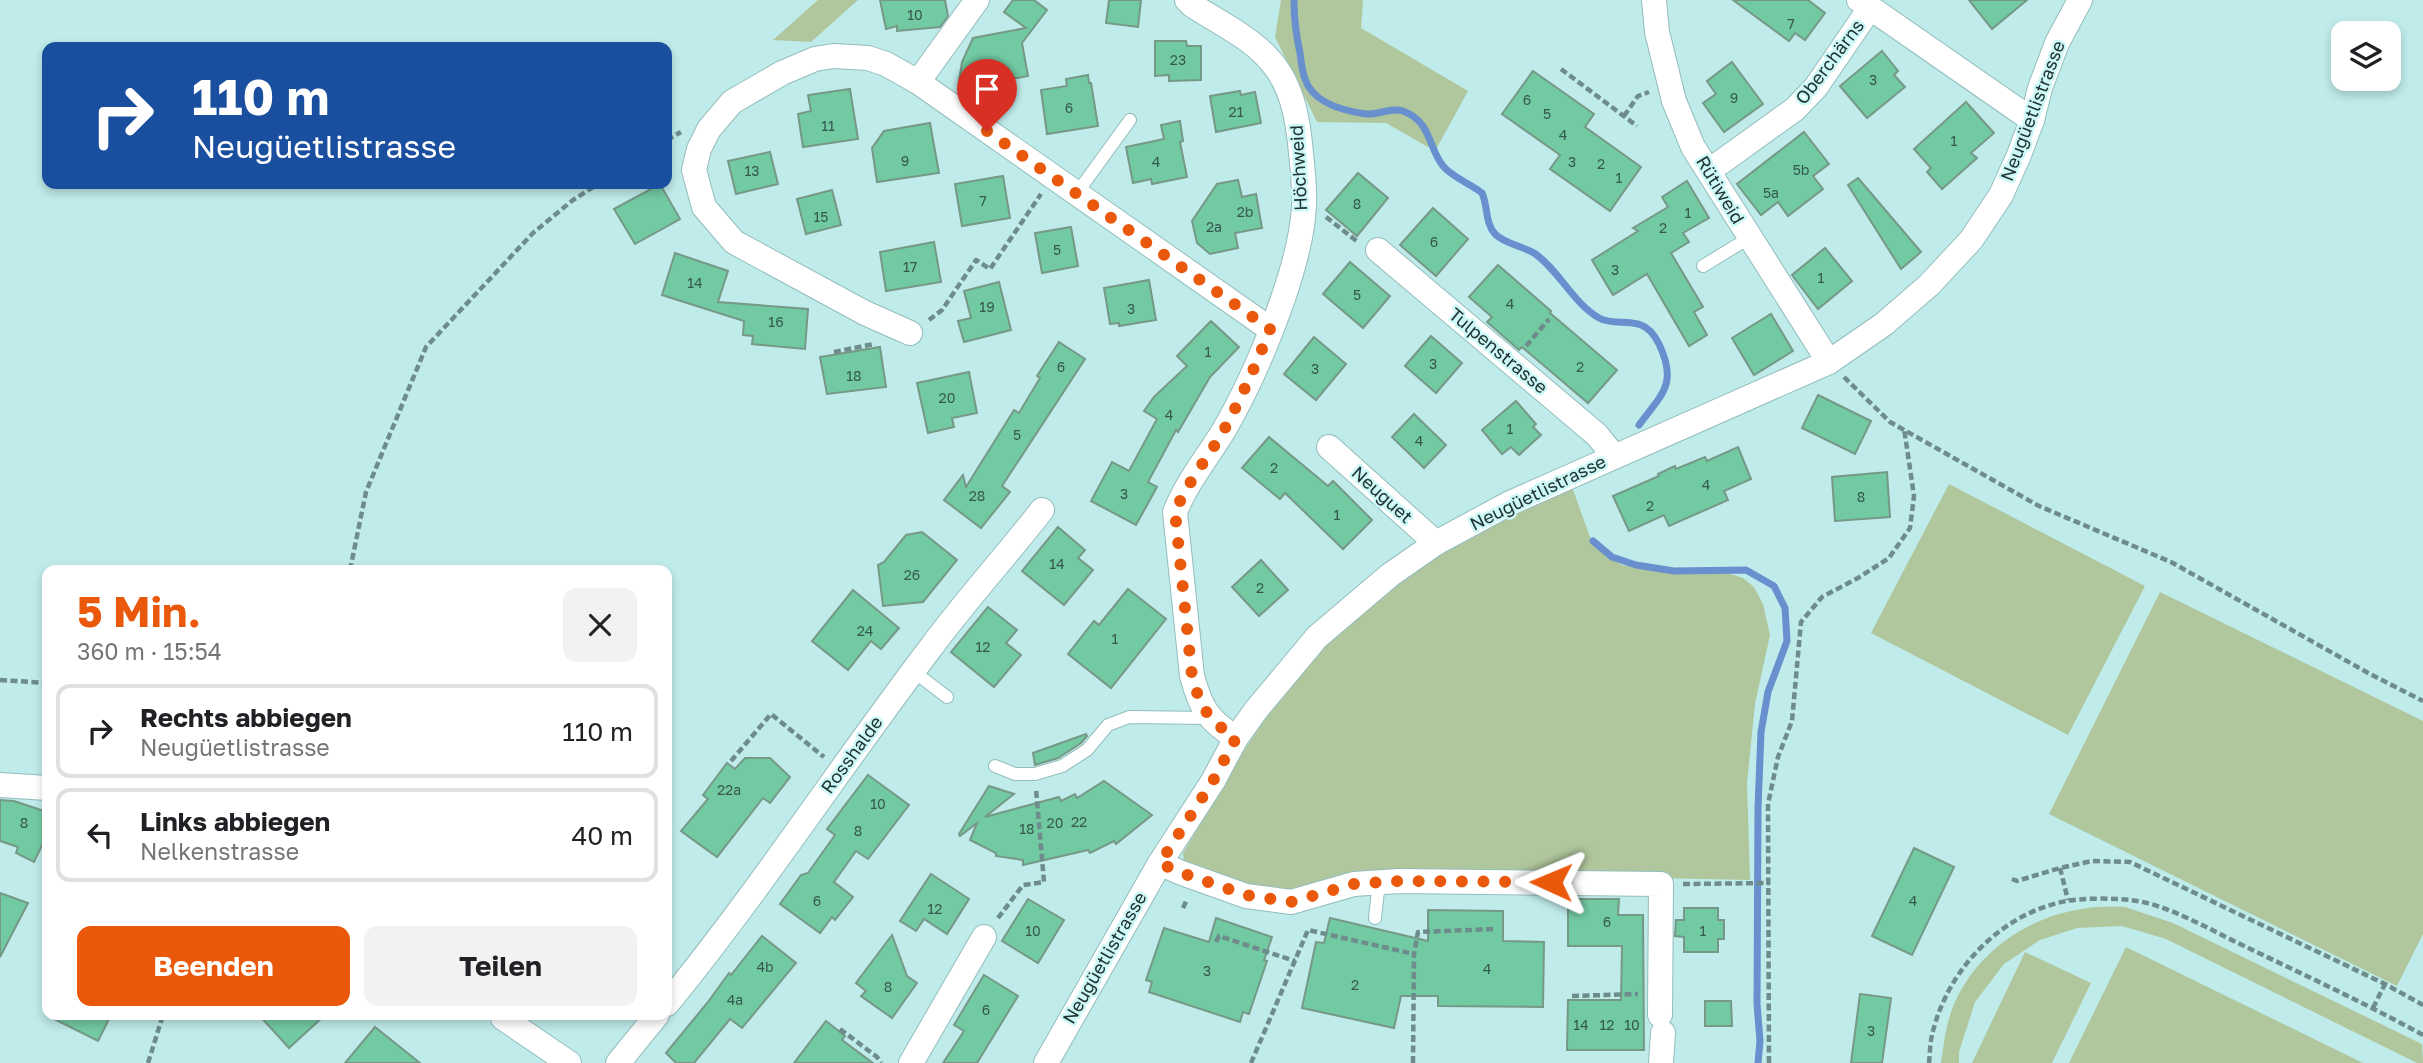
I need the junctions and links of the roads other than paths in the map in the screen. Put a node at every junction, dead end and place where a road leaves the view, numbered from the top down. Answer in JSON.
{"nodes":[{"id":1,"x":977,"y":0,"type":"edge"},
{"id":2,"x":1187,"y":0,"type":"edge"},
{"id":3,"x":1654,"y":0,"type":"edge"},
{"id":4,"x":2080,"y":0,"type":"edge"},
{"id":5,"x":1865,"y":4,"type":"edge"},
{"id":6,"x":918,"y":82,"type":"junction"},
{"id":7,"x":1130,"y":120,"type":"dead end"},
{"id":8,"x":2032,"y":120,"type":"junction"},
{"id":9,"x":1720,"y":163,"type":"dead end"},
{"id":10,"x":1077,"y":193,"type":"junction"},
{"id":11,"x":1749,"y":238,"type":"junction"},
{"id":12,"x":1378,"y":250,"type":"road end"},
{"id":13,"x":1703,"y":266,"type":"dead end"},
{"id":14,"x":1270,"y":329,"type":"junction"},
{"id":15,"x":910,"y":333,"type":"road end"},
{"id":16,"x":1829,"y":362,"type":"junction"},
{"id":17,"x":1329,"y":447,"type":"dead end"},
{"id":18,"x":1614,"y":456,"type":"junction"},
{"id":19,"x":1042,"y":510,"type":"dead end"},
{"id":20,"x":1436,"y":543,"type":"junction"},
{"id":21,"x":913,"y":671,"type":"junction"},
{"id":22,"x":947,"y":697,"type":"dead end"},
{"id":23,"x":1209,"y":718,"type":"junction"},
{"id":24,"x":1236,"y":738,"type":"junction"},
{"id":25,"x":995,"y":766,"type":"dead end"},
{"id":26,"x":0,"y":785,"type":"edge"},
{"id":27,"x":42,"y":788,"type":"edge"},
{"id":28,"x":1160,"y":863,"type":"junction"},
{"id":29,"x":1379,"y":882,"type":"junction"},
{"id":30,"x":1375,"y":918,"type":"dead end"},
{"id":31,"x":984,"y":937,"type":"road end"},
{"id":32,"x":672,"y":998,"type":"edge"},
{"id":33,"x":506,"y":1020,"type":"edge"},
{"id":34,"x":653,"y":1020,"type":"edge"},
{"id":35,"x":569,"y":1063,"type":"edge"},
{"id":36,"x":618,"y":1063,"type":"edge"},
{"id":37,"x":911,"y":1063,"type":"edge"},
{"id":38,"x":1046,"y":1063,"type":"edge"},
{"id":39,"x":1661,"y":1063,"type":"edge"}],
"edges":[{"from":1,"to":6,"type":"street"},
{"from":2,"to":14,"type":"street","name":"Höchweid"},
{"from":3,"to":11,"type":"street","name":"Rütiweid"},
{"from":4,"to":8,"type":"street","name":"Neugüetlistrasse"},
{"from":5,"to":8,"type":"street","name":"Oberchärns"},
{"from":5,"to":9,"type":"street","name":"Oberchärns"},
{"from":6,"to":10,"type":"street"},
{"from":6,"to":15,"type":"street"},
{"from":7,"to":10,"type":"lane"},
{"from":8,"to":16,"type":"street","name":"Neugüetlistrasse"},
{"from":10,"to":14,"type":"street"},
{"from":11,"to":13,"type":"lane"},
{"from":11,"to":16,"type":"street","name":"Rütiweid"},
{"from":12,"to":18,"type":"street","name":"Tulpenstrasse"},
{"from":14,"to":23,"type":"street","name":"Höchweid"},
{"from":16,"to":18,"type":"street","name":"Neugüetlistrasse"},
{"from":17,"to":20,"type":"street","name":"Neuguet"},
{"from":18,"to":20,"type":"street","name":"Neugüetlistrasse"},
{"from":19,"to":21,"type":"street","name":"Rosshalde"},
{"from":20,"to":24,"type":"street","name":"Neugüetlistrasse"},
{"from":21,"to":22,"type":"lane"},
{"from":21,"to":32,"type":"street","name":"Rosshalde"},
{"from":23,"to":24,"type":"street"},
{"from":23,"to":25,"type":"lane"},
{"from":24,"to":28,"type":"street","name":"Neugüetlistrasse"},
{"from":26,"to":27,"type":"street"},
{"from":28,"to":29,"type":"street"},
{"from":28,"to":38,"type":"street","name":"Neugüetlistrasse"},
{"from":29,"to":30,"type":"lane"},
{"from":29,"to":39,"type":"street"},
{"from":31,"to":37,"type":"street"},
{"from":33,"to":35,"type":"street"},
{"from":34,"to":36,"type":"street"}]}
